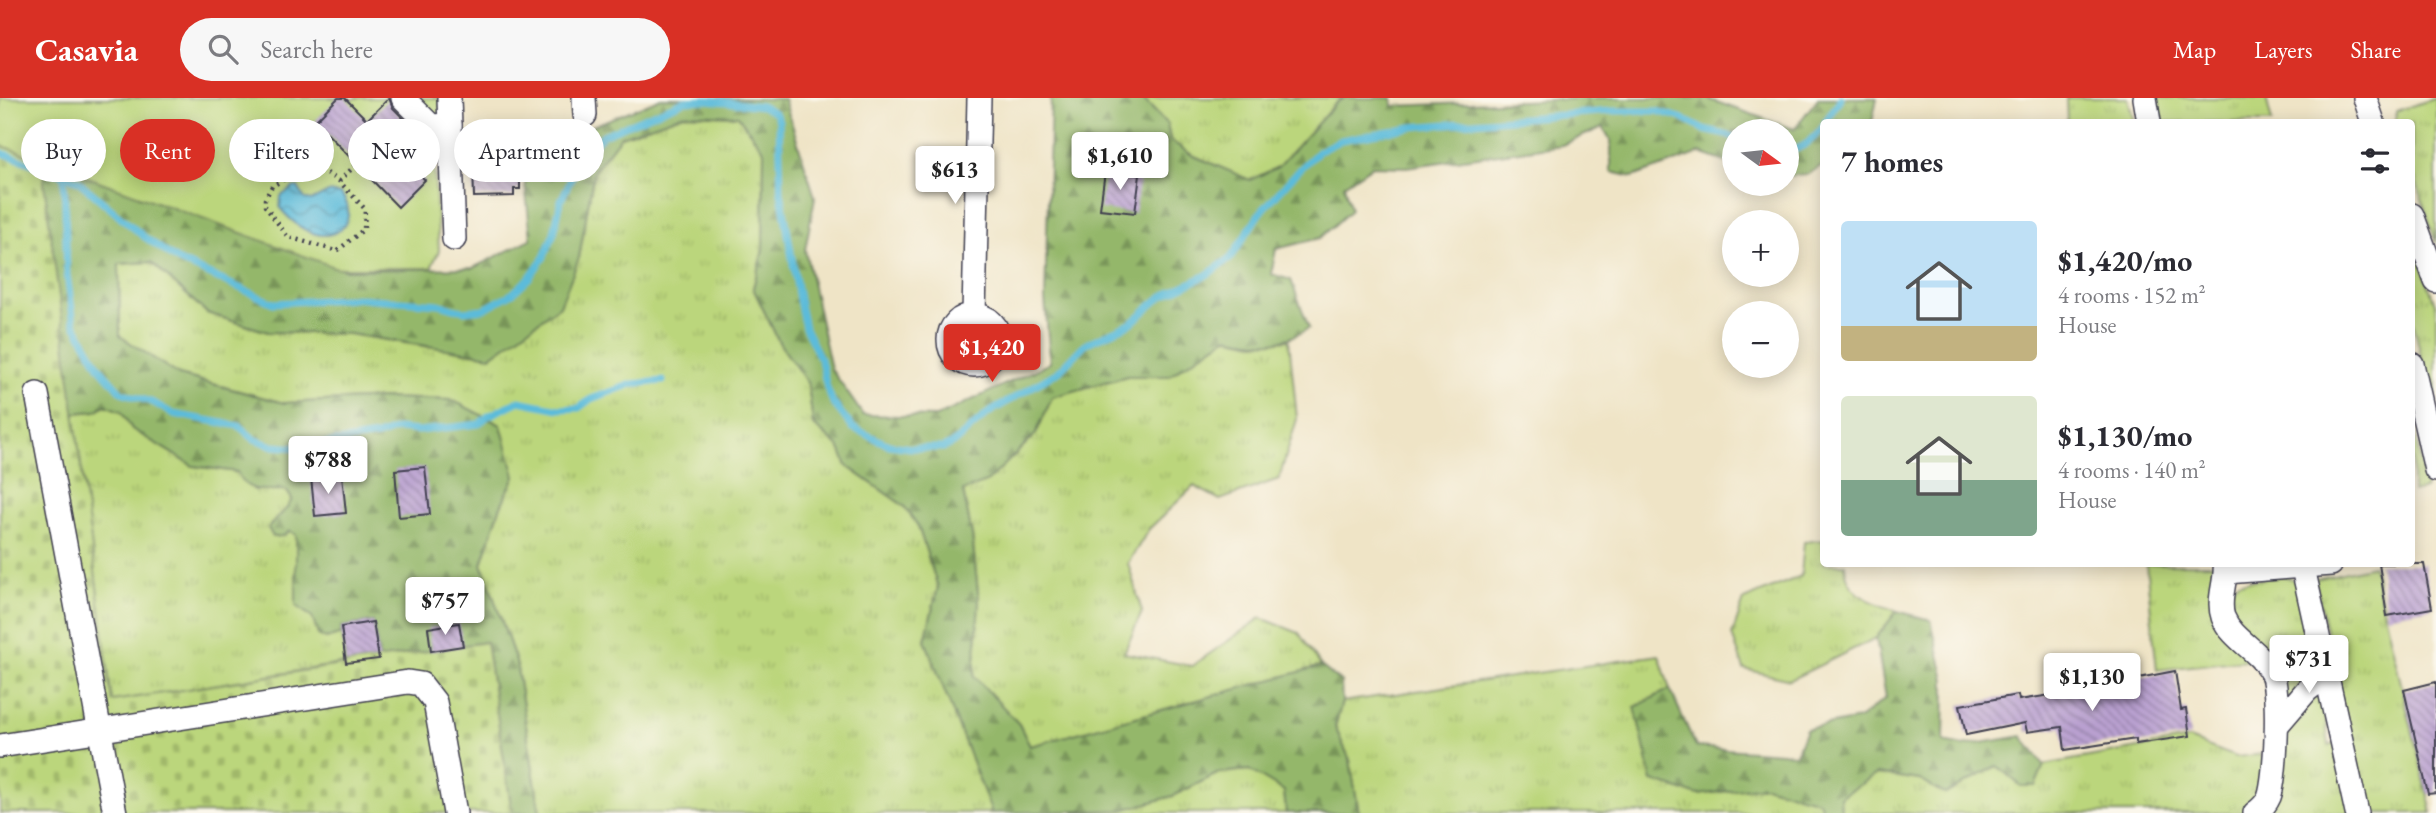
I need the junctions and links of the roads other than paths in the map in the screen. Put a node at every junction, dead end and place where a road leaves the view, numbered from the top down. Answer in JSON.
{"nodes":[{"id":1,"x":449,"y":98,"type":"edge"},
{"id":2,"x":979,"y":98,"type":"edge"},
{"id":3,"x":2145,"y":98,"type":"edge"},
{"id":4,"x":2365,"y":98,"type":"edge"},
{"id":5,"x":409,"y":104,"type":"edge"},
{"id":6,"x":2148,"y":119,"type":"edge"},
{"id":7,"x":2371,"y":119,"type":"edge"},
{"id":8,"x":450,"y":125,"type":"junction"},
{"id":9,"x":2415,"y":223,"type":"edge"},
{"id":10,"x":454,"y":239,"type":"dead end"},
{"id":11,"x":2436,"y":281,"type":"edge"},
{"id":12,"x":974,"y":315,"type":"dead end"},
{"id":13,"x":2415,"y":377,"type":"edge"},
{"id":14,"x":37,"y":394,"type":"dead end"},
{"id":15,"x":2436,"y":470,"type":"edge"},
{"id":16,"x":2310,"y":567,"type":"edge"},
{"id":17,"x":2226,"y":568,"type":"edge"},
{"id":18,"x":2303,"y":568,"type":"junction"},
{"id":19,"x":2328,"y":676,"type":"junction"},
{"id":20,"x":2277,"y":725,"type":"junction"},
{"id":21,"x":97,"y":730,"type":"junction"},
{"id":22,"x":0,"y":746,"type":"edge"},
{"id":23,"x":115,"y":813,"type":"edge"},
{"id":24,"x":455,"y":813,"type":"edge"},
{"id":25,"x":2255,"y":813,"type":"edge"},
{"id":26,"x":2357,"y":813,"type":"edge"}],
"edges":[{"from":1,"to":8,"type":"street"},
{"from":2,"to":12,"type":"street"},
{"from":3,"to":6,"type":"street"},
{"from":4,"to":7,"type":"street"},
{"from":5,"to":8,"type":"street"},
{"from":8,"to":10,"type":"street"},
{"from":9,"to":11,"type":"street"},
{"from":13,"to":15,"type":"street"},
{"from":14,"to":21,"type":"street"},
{"from":16,"to":18,"type":"street"},
{"from":17,"to":18,"type":"street"},
{"from":17,"to":20,"type":"street"},
{"from":18,"to":19,"type":"street"},
{"from":19,"to":20,"type":"street"},
{"from":19,"to":26,"type":"street"},
{"from":20,"to":25,"type":"street"},
{"from":21,"to":22,"type":"street"},
{"from":21,"to":23,"type":"street"},
{"from":21,"to":24,"type":"street"}]}
